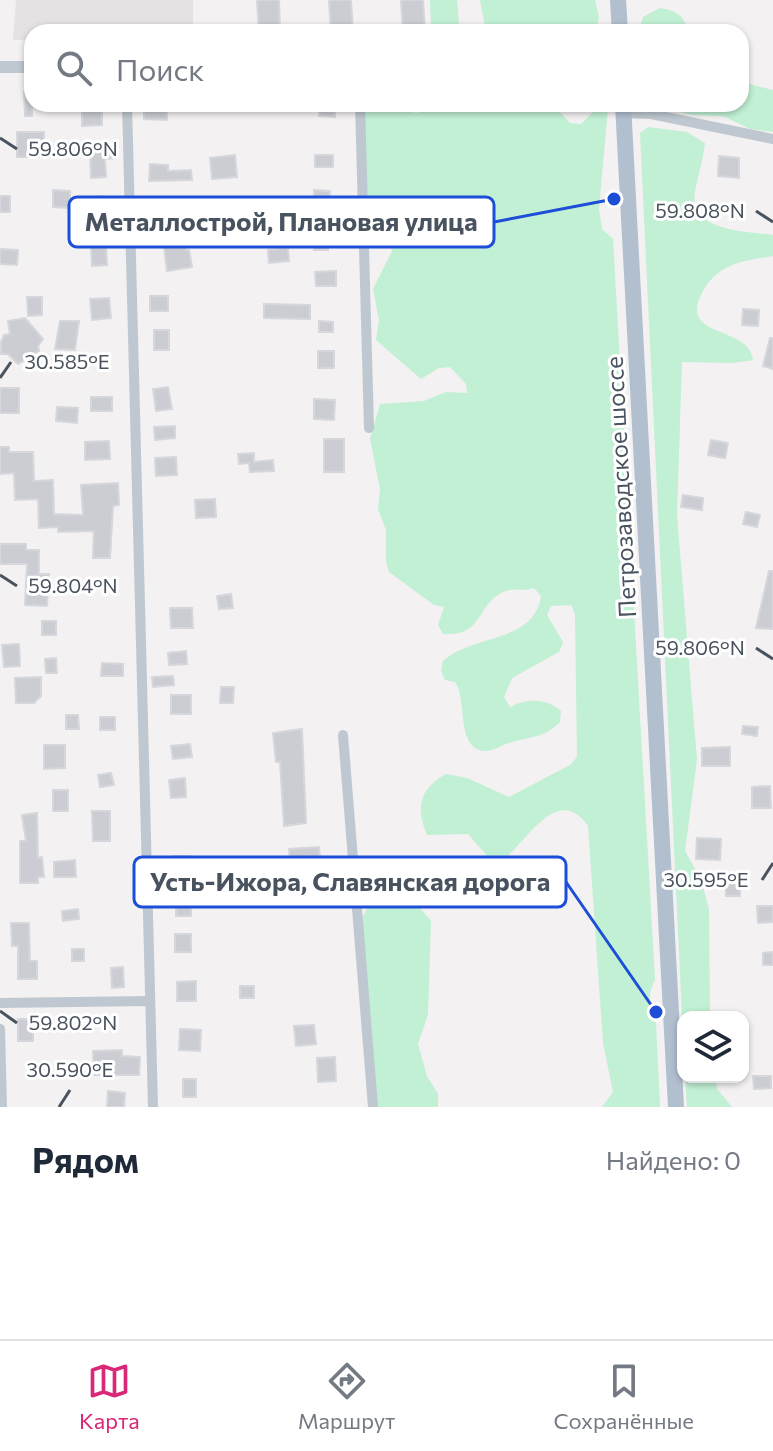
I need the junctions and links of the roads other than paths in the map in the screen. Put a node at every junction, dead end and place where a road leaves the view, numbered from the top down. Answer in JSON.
{"nodes":[{"id":1,"x":618,"y":0,"type":"edge"},
{"id":2,"x":620,"y":24,"type":"edge"},
{"id":3,"x":0,"y":67,"type":"edge"},
{"id":4,"x":24,"y":67,"type":"edge"},
{"id":5,"x":127,"y":112,"type":"edge"},
{"id":6,"x":360,"y":112,"type":"edge"},
{"id":7,"x":623,"y":112,"type":"edge"},
{"id":8,"x":642,"y":112,"type":"edge"},
{"id":9,"x":773,"y":139,"type":"edge"},
{"id":10,"x":369,"y":428,"type":"dead end"},
{"id":11,"x":343,"y":735,"type":"dead end"},
{"id":12,"x":150,"y":1001,"type":"junction"},
{"id":13,"x":0,"y":1003,"type":"edge"},
{"id":14,"x":0,"y":1029,"type":"edge"},
{"id":15,"x":2,"y":1107,"type":"edge"},
{"id":16,"x":153,"y":1107,"type":"edge"},
{"id":17,"x":373,"y":1107,"type":"edge"},
{"id":18,"x":676,"y":1107,"type":"edge"}],
"edges":[{"from":1,"to":2,"type":"main road"},
{"from":3,"to":4,"type":"street"},
{"from":5,"to":12,"type":"street"},
{"from":6,"to":10,"type":"street"},
{"from":7,"to":18,"type":"main road","name":"Петрозаводское шоссе"},
{"from":8,"to":9,"type":"street"},
{"from":11,"to":17,"type":"street"},
{"from":12,"to":13,"type":"street"},
{"from":12,"to":16,"type":"street"},
{"from":14,"to":15,"type":"street"}]}
